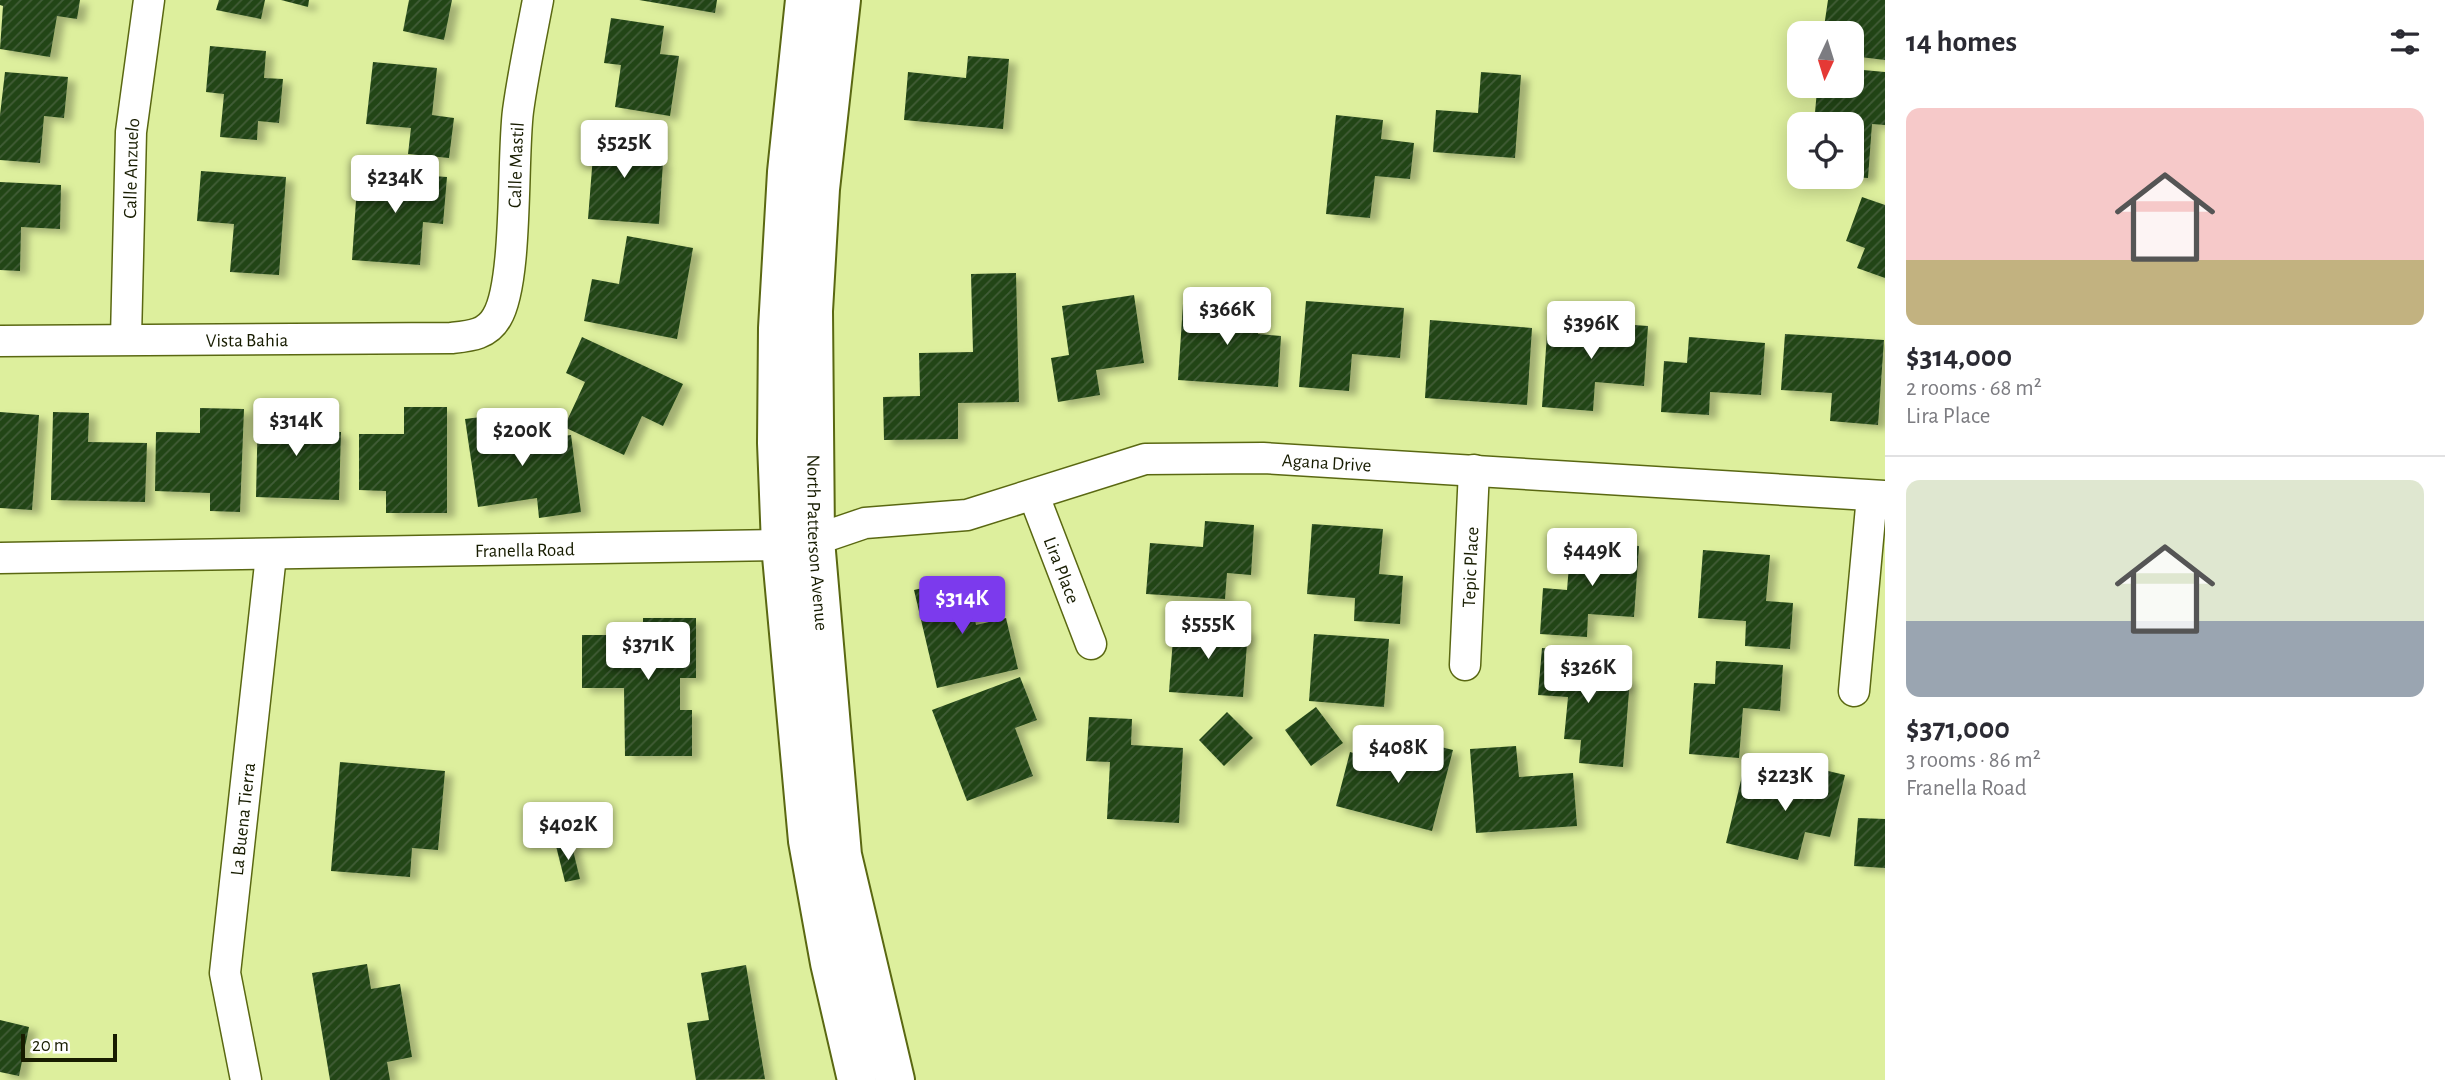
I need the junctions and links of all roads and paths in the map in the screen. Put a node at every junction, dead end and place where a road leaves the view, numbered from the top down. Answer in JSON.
{"nodes":[{"id":1,"x":149,"y":0,"type":"edge"},
{"id":2,"x":538,"y":0,"type":"edge"},
{"id":3,"x":805,"y":0,"type":"edge"},
{"id":4,"x":841,"y":0,"type":"edge"},
{"id":5,"x":490,"y":327,"type":"joint"},
{"id":6,"x":126,"y":338,"type":"junction"},
{"id":7,"x":0,"y":341,"type":"edge"},
{"id":8,"x":1474,"y":470,"type":"junction"},
{"id":9,"x":1034,"y":496,"type":"junction"},
{"id":10,"x":1879,"y":496,"type":"edge"},
{"id":11,"x":798,"y":542,"type":"junction"},
{"id":12,"x":271,"y":555,"type":"junction"},
{"id":13,"x":0,"y":558,"type":"edge"},
{"id":14,"x":1091,"y":644,"type":"dead end"},
{"id":15,"x":1465,"y":665,"type":"dead end"},
{"id":16,"x":1854,"y":691,"type":"dead end"},
{"id":17,"x":246,"y":1080,"type":"edge"},
{"id":18,"x":857,"y":1080,"type":"edge"},
{"id":19,"x":895,"y":1080,"type":"edge"}],
"edges":[{"from":1,"to":6,"type":"street","name":"Calle Anzuelo"},
{"from":2,"to":5,"type":"street","name":"Calle Mastil"},
{"from":3,"to":11,"type":"main road","name":"North Patterson Avenue"},
{"from":4,"to":11,"type":"main road","name":"North Patterson Avenue"},
{"from":5,"to":6,"type":"street","name":"Vista Bahia"},
{"from":6,"to":7,"type":"street","name":"Vista Bahia"},
{"from":8,"to":9,"type":"street","name":"Agana Drive"},
{"from":8,"to":10,"type":"street","name":"Agana Drive"},
{"from":8,"to":15,"type":"street","name":"Tepic Place"},
{"from":9,"to":11,"type":"street","name":"Agana Drive"},
{"from":9,"to":14,"type":"street","name":"Lira Place"},
{"from":10,"to":16,"type":"street"},
{"from":11,"to":12,"type":"street","name":"Franella Road"},
{"from":11,"to":18,"type":"main road","name":"North Patterson Avenue"},
{"from":11,"to":19,"type":"main road","name":"North Patterson Avenue"},
{"from":12,"to":13,"type":"street"},
{"from":12,"to":17,"type":"street","name":"La Buena Tierra"}]}
